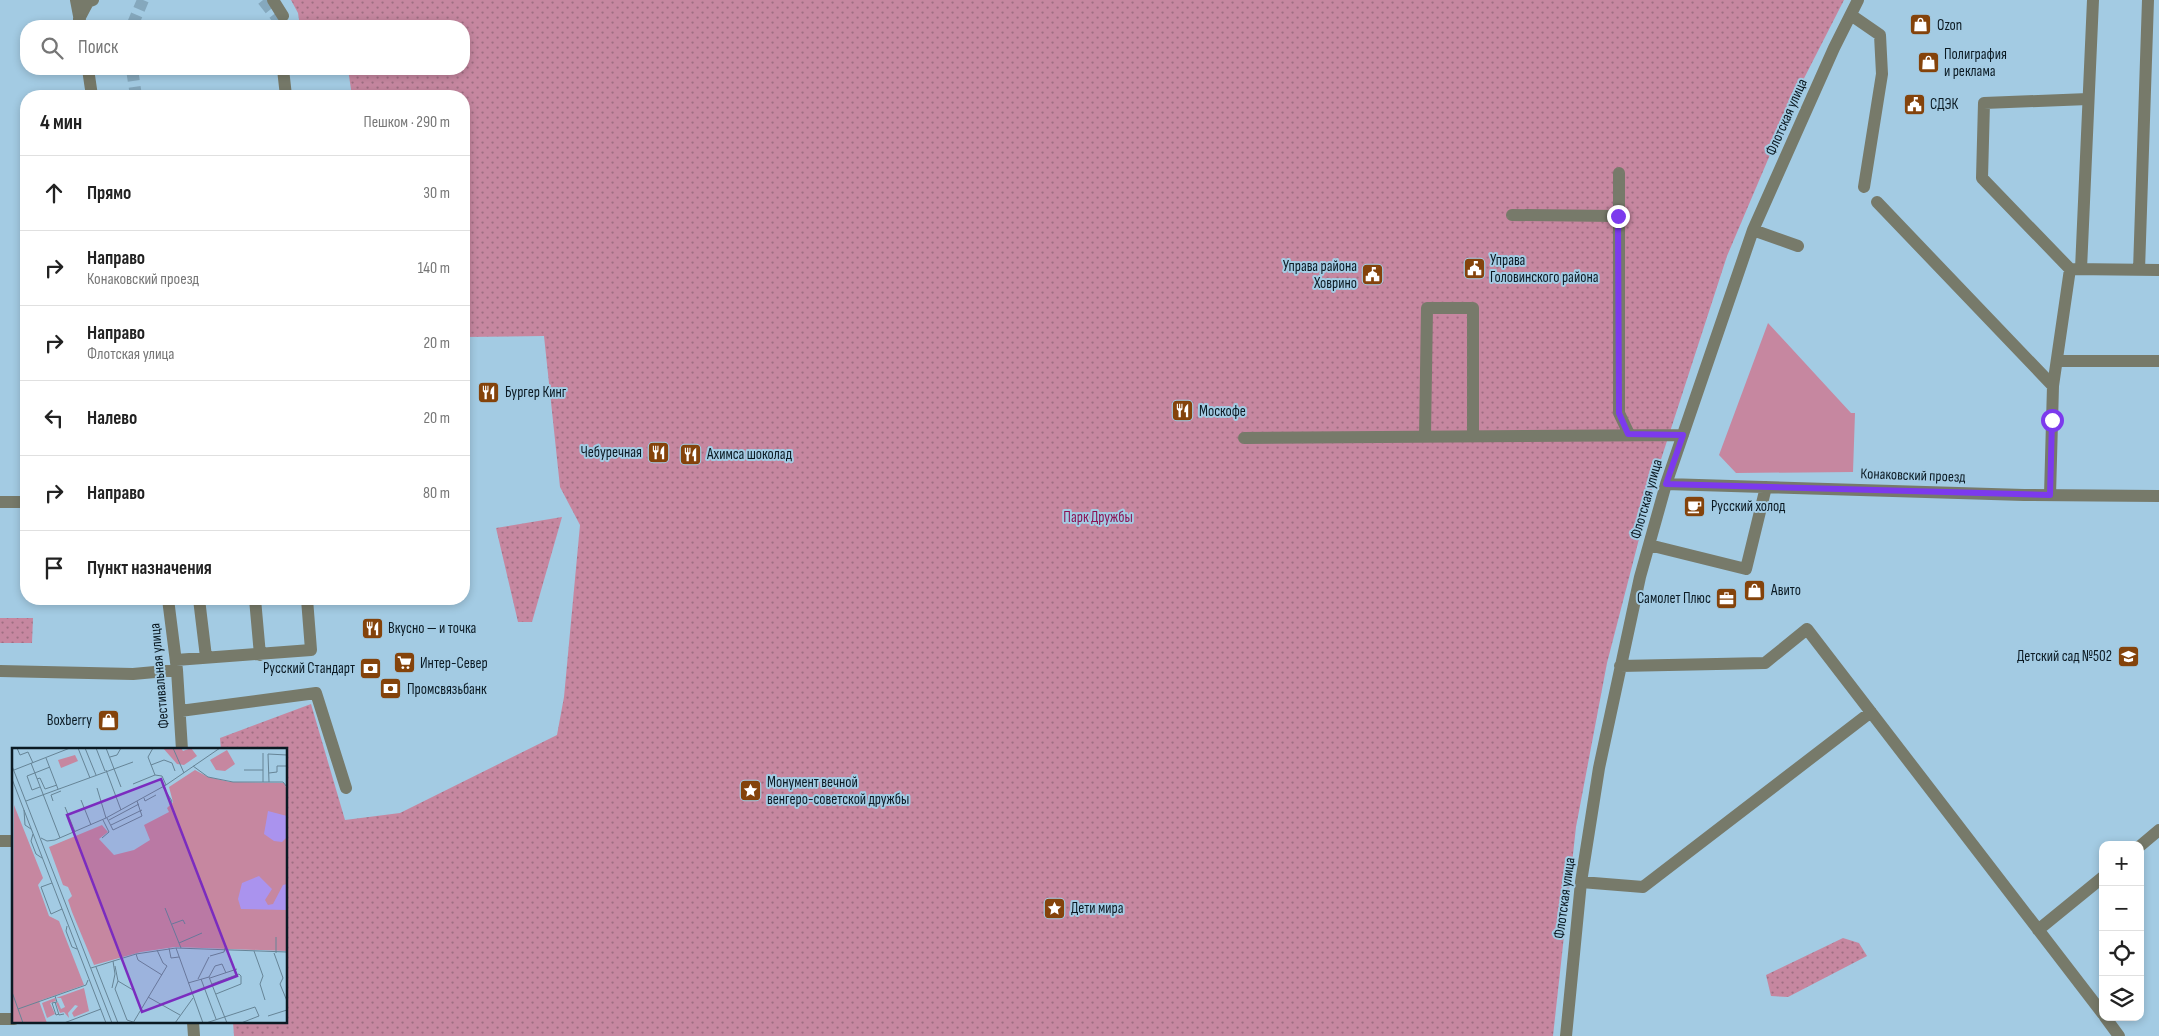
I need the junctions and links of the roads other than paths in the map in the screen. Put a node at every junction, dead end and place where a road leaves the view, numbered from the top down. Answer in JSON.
{"nodes":[{"id":1,"x":76,"y":0,"type":"edge"},
{"id":2,"x":93,"y":0,"type":"edge"},
{"id":3,"x":273,"y":0,"type":"edge"},
{"id":4,"x":1858,"y":0,"type":"edge"},
{"id":5,"x":2092,"y":0,"type":"edge"},
{"id":6,"x":2148,"y":0,"type":"edge"},
{"id":7,"x":1851,"y":15,"type":"junction"},
{"id":8,"x":282,"y":16,"type":"dead end"},
{"id":9,"x":79,"y":20,"type":"edge"},
{"id":10,"x":81,"y":20,"type":"edge"},
{"id":11,"x":89,"y":75,"type":"edge"},
{"id":12,"x":284,"y":75,"type":"edge"},
{"id":13,"x":91,"y":90,"type":"edge"},
{"id":14,"x":285,"y":90,"type":"edge"},
{"id":15,"x":2088,"y":100,"type":"junction"},
{"id":16,"x":1619,"y":172,"type":"dead end"},
{"id":17,"x":1864,"y":187,"type":"dead end"},
{"id":18,"x":1877,"y":202,"type":"dead end"},
{"id":19,"x":1512,"y":215,"type":"dead end"},
{"id":20,"x":1618,"y":216,"type":"junction"},
{"id":21,"x":1753,"y":230,"type":"junction"},
{"id":22,"x":1798,"y":246,"type":"dead end"},
{"id":23,"x":2075,"y":269,"type":"junction"},
{"id":24,"x":2139,"y":270,"type":"junction"},
{"id":25,"x":2159,"y":270,"type":"edge"},
{"id":26,"x":2056,"y":361,"type":"junction"},
{"id":27,"x":2159,"y":361,"type":"edge"},
{"id":28,"x":2053,"y":386,"type":"junction"},
{"id":29,"x":1628,"y":434,"type":"junction"},
{"id":30,"x":1473,"y":435,"type":"junction"},
{"id":31,"x":1683,"y":435,"type":"junction"},
{"id":32,"x":1425,"y":436,"type":"junction"},
{"id":33,"x":1244,"y":438,"type":"dead end"},
{"id":34,"x":1666,"y":484,"type":"junction"},
{"id":35,"x":1766,"y":487,"type":"junction"},
{"id":36,"x":2050,"y":495,"type":"junction"},
{"id":37,"x":2159,"y":496,"type":"edge"},
{"id":38,"x":0,"y":502,"type":"edge"},
{"id":39,"x":20,"y":502,"type":"edge"},
{"id":40,"x":1649,"y":545,"type":"junction"},
{"id":41,"x":169,"y":605,"type":"edge"},
{"id":42,"x":200,"y":605,"type":"edge"},
{"id":43,"x":256,"y":605,"type":"edge"},
{"id":44,"x":307,"y":605,"type":"edge"},
{"id":45,"x":260,"y":655,"type":"junction"},
{"id":46,"x":206,"y":657,"type":"junction"},
{"id":47,"x":177,"y":665,"type":"junction"},
{"id":48,"x":1620,"y":666,"type":"junction"},
{"id":49,"x":0,"y":671,"type":"edge"},
{"id":50,"x":180,"y":711,"type":"junction"},
{"id":51,"x":1871,"y":712,"type":"junction"},
{"id":52,"x":182,"y":748,"type":"edge"},
{"id":53,"x":346,"y":788,"type":"dead end"},
{"id":54,"x":2159,"y":830,"type":"edge"},
{"id":55,"x":2144,"y":843,"type":"edge"},
{"id":56,"x":2099,"y":880,"type":"edge"},
{"id":57,"x":1582,"y":882,"type":"junction"},
{"id":58,"x":2038,"y":930,"type":"junction"},
{"id":59,"x":2099,"y":1009,"type":"edge"},
{"id":60,"x":2108,"y":1021,"type":"edge"},
{"id":61,"x":1566,"y":1036,"type":"edge"},
{"id":62,"x":2120,"y":1036,"type":"edge"}],
"edges":[{"from":1,"to":9,"type":"street"},
{"from":2,"to":10,"type":"street"},
{"from":3,"to":8,"type":"street"},
{"from":4,"to":7,"type":"street","name":"Флотская улица"},
{"from":5,"to":15,"type":"street"},
{"from":6,"to":24,"type":"street"},
{"from":7,"to":17,"type":"street"},
{"from":7,"to":21,"type":"street","name":"Флотская улица"},
{"from":11,"to":13,"type":"street"},
{"from":12,"to":14,"type":"street"},
{"from":15,"to":23,"type":"street"},
{"from":15,"to":23,"type":"street"},
{"from":16,"to":20,"type":"street"},
{"from":18,"to":28,"type":"street"},
{"from":19,"to":20,"type":"street"},
{"from":20,"to":29,"type":"street"},
{"from":21,"to":22,"type":"street"},
{"from":21,"to":31,"type":"street","name":"Флотская улица"},
{"from":23,"to":24,"type":"street"},
{"from":23,"to":26,"type":"street"},
{"from":24,"to":25,"type":"street"},
{"from":26,"to":27,"type":"street"},
{"from":26,"to":28,"type":"street"},
{"from":28,"to":36,"type":"street"},
{"from":29,"to":30,"type":"street"},
{"from":29,"to":31,"type":"street"},
{"from":30,"to":32,"type":"street"},
{"from":30,"to":32,"type":"street"},
{"from":31,"to":34,"type":"street","name":"Флотская улица"},
{"from":32,"to":33,"type":"street"},
{"from":34,"to":35,"type":"street","name":"Конаковский проезд"},
{"from":34,"to":40,"type":"street","name":"Флотская улица"},
{"from":35,"to":36,"type":"street","name":"Конаковский проезд"},
{"from":35,"to":40,"type":"street"},
{"from":36,"to":37,"type":"street","name":"Конаковский проезд"},
{"from":38,"to":39,"type":"street"},
{"from":40,"to":48,"type":"street","name":"Флотская улица"},
{"from":41,"to":47,"type":"street","name":"Фестивальная улица"},
{"from":42,"to":46,"type":"street"},
{"from":43,"to":45,"type":"street"},
{"from":44,"to":45,"type":"street"},
{"from":45,"to":46,"type":"street"},
{"from":46,"to":47,"type":"street"},
{"from":47,"to":49,"type":"street"},
{"from":47,"to":50,"type":"street","name":"Фестивальная улица"},
{"from":48,"to":51,"type":"street"},
{"from":48,"to":57,"type":"street","name":"Флотская улица"},
{"from":50,"to":52,"type":"street","name":"Фестивальная улица"},
{"from":50,"to":53,"type":"street"},
{"from":51,"to":57,"type":"street"},
{"from":51,"to":58,"type":"street"},
{"from":54,"to":55,"type":"street"},
{"from":56,"to":58,"type":"street"},
{"from":57,"to":61,"type":"street","name":"Флотская улица"},
{"from":58,"to":59,"type":"street"},
{"from":60,"to":62,"type":"street"}]}
